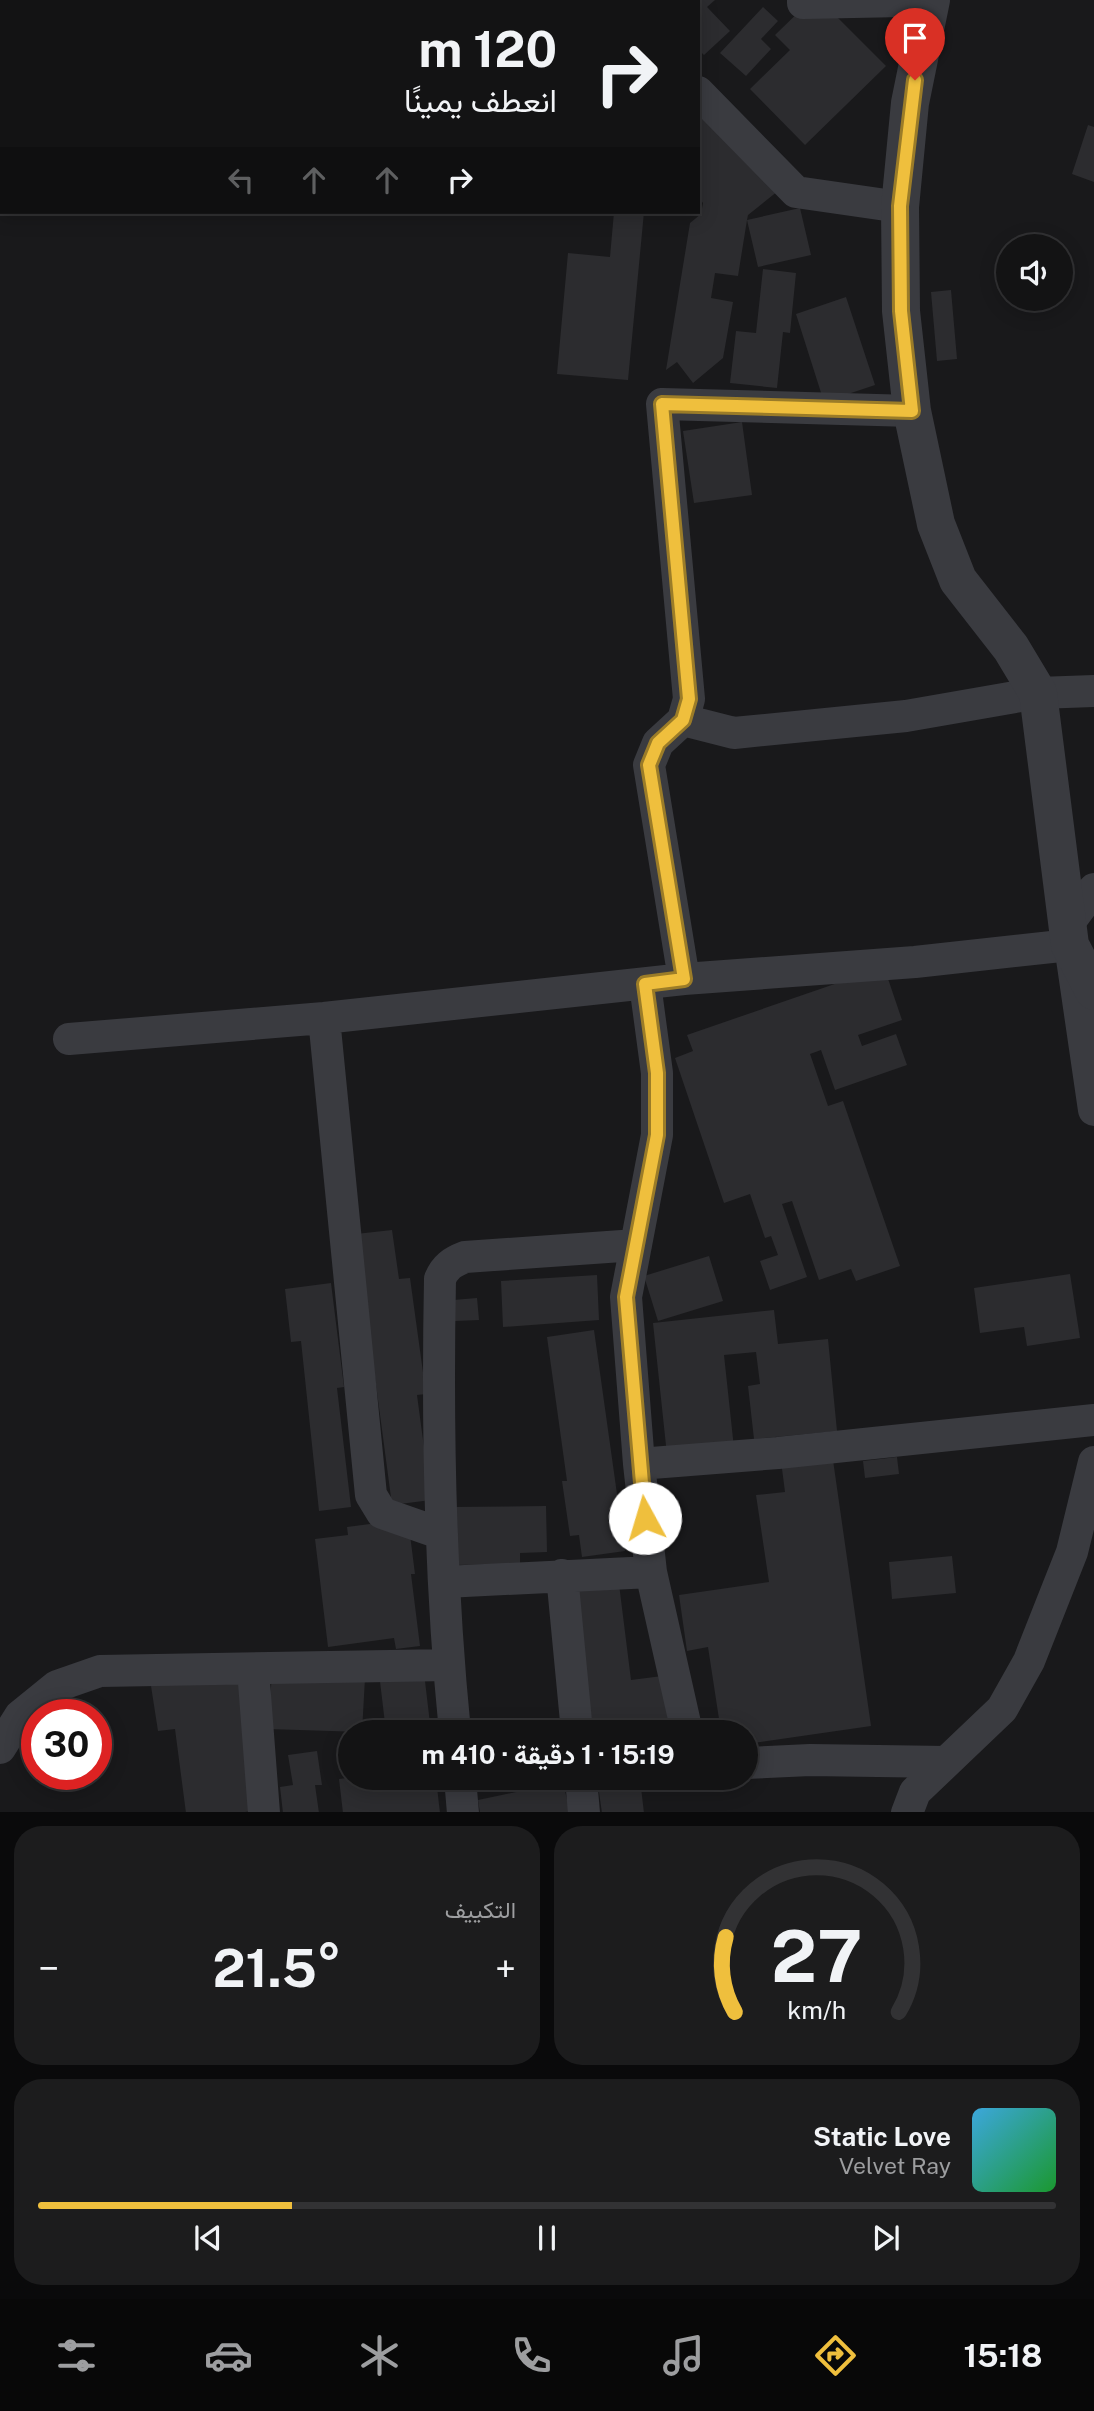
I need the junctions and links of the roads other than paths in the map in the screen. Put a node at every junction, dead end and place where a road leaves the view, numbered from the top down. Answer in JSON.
{"nodes":[{"id":1,"x":803,"y":0,"type":"edge"},
{"id":2,"x":920,"y":5,"type":"edge"},
{"id":3,"x":700,"y":94,"type":"edge"},
{"id":4,"x":900,"y":206,"type":"junction"},
{"id":5,"x":912,"y":411,"type":"junction"},
{"id":6,"x":1094,"y":691,"type":"edge"},
{"id":7,"x":1038,"y":693,"type":"junction"},
{"id":8,"x":683,"y":720,"type":"junction"},
{"id":9,"x":1094,"y":889,"type":"edge"},
{"id":10,"x":1069,"y":934,"type":"junction"},
{"id":11,"x":684,"y":979,"type":"junction"},
{"id":12,"x":645,"y":984,"type":"junction"},
{"id":13,"x":1094,"y":991,"type":"edge"},
{"id":14,"x":324,"y":1018,"type":"junction"},
{"id":15,"x":69,"y":1039,"type":"dead end"},
{"id":16,"x":1094,"y":1110,"type":"edge"},
{"id":17,"x":636,"y":1245,"type":"junction"},
{"id":18,"x":1094,"y":1420,"type":"edge"},
{"id":19,"x":1094,"y":1462,"type":"edge"},
{"id":20,"x":639,"y":1464,"type":"junction"},
{"id":21,"x":442,"y":1534,"type":"junction"},
{"id":22,"x":652,"y":1572,"type":"junction"},
{"id":23,"x":562,"y":1574,"type":"junction"},
{"id":24,"x":444,"y":1582,"type":"junction"},
{"id":25,"x":449,"y":1665,"type":"junction"},
{"id":26,"x":253,"y":1669,"type":"junction"},
{"id":27,"x":454,"y":1720,"type":"edge"},
{"id":28,"x":576,"y":1720,"type":"edge"},
{"id":29,"x":684,"y":1720,"type":"edge"},
{"id":30,"x":0,"y":1748,"type":"edge"},
{"id":31,"x":758,"y":1762,"type":"edge"},
{"id":32,"x":946,"y":1762,"type":"junction"},
{"id":33,"x":461,"y":1790,"type":"edge"},
{"id":34,"x":582,"y":1790,"type":"edge"},
{"id":35,"x":264,"y":1812,"type":"edge"},
{"id":36,"x":463,"y":1812,"type":"edge"},
{"id":37,"x":584,"y":1812,"type":"edge"},
{"id":38,"x":907,"y":1812,"type":"edge"}],
"edges":[{"from":1,"to":2,"type":"street"},
{"from":2,"to":4,"type":"street"},
{"from":3,"to":4,"type":"street"},
{"from":4,"to":5,"type":"street"},
{"from":5,"to":7,"type":"street"},
{"from":5,"to":8,"type":"street"},
{"from":6,"to":7,"type":"street"},
{"from":7,"to":8,"type":"street"},
{"from":7,"to":10,"type":"street"},
{"from":8,"to":11,"type":"street"},
{"from":9,"to":10,"type":"street"},
{"from":10,"to":11,"type":"street"},
{"from":10,"to":13,"type":"street"},
{"from":10,"to":16,"type":"street"},
{"from":11,"to":12,"type":"street"},
{"from":12,"to":14,"type":"street"},
{"from":12,"to":17,"type":"street"},
{"from":14,"to":15,"type":"street"},
{"from":14,"to":21,"type":"street"},
{"from":17,"to":20,"type":"street"},
{"from":17,"to":21,"type":"street"},
{"from":18,"to":20,"type":"street"},
{"from":19,"to":32,"type":"street"},
{"from":20,"to":22,"type":"street"},
{"from":21,"to":24,"type":"street"},
{"from":22,"to":23,"type":"street"},
{"from":22,"to":29,"type":"street"},
{"from":23,"to":24,"type":"street"},
{"from":23,"to":28,"type":"street"},
{"from":24,"to":25,"type":"street"},
{"from":25,"to":26,"type":"street"},
{"from":25,"to":27,"type":"street"},
{"from":26,"to":30,"type":"street"},
{"from":26,"to":35,"type":"street"},
{"from":31,"to":32,"type":"street"},
{"from":32,"to":38,"type":"street"},
{"from":33,"to":36,"type":"street"},
{"from":34,"to":37,"type":"street"}]}
